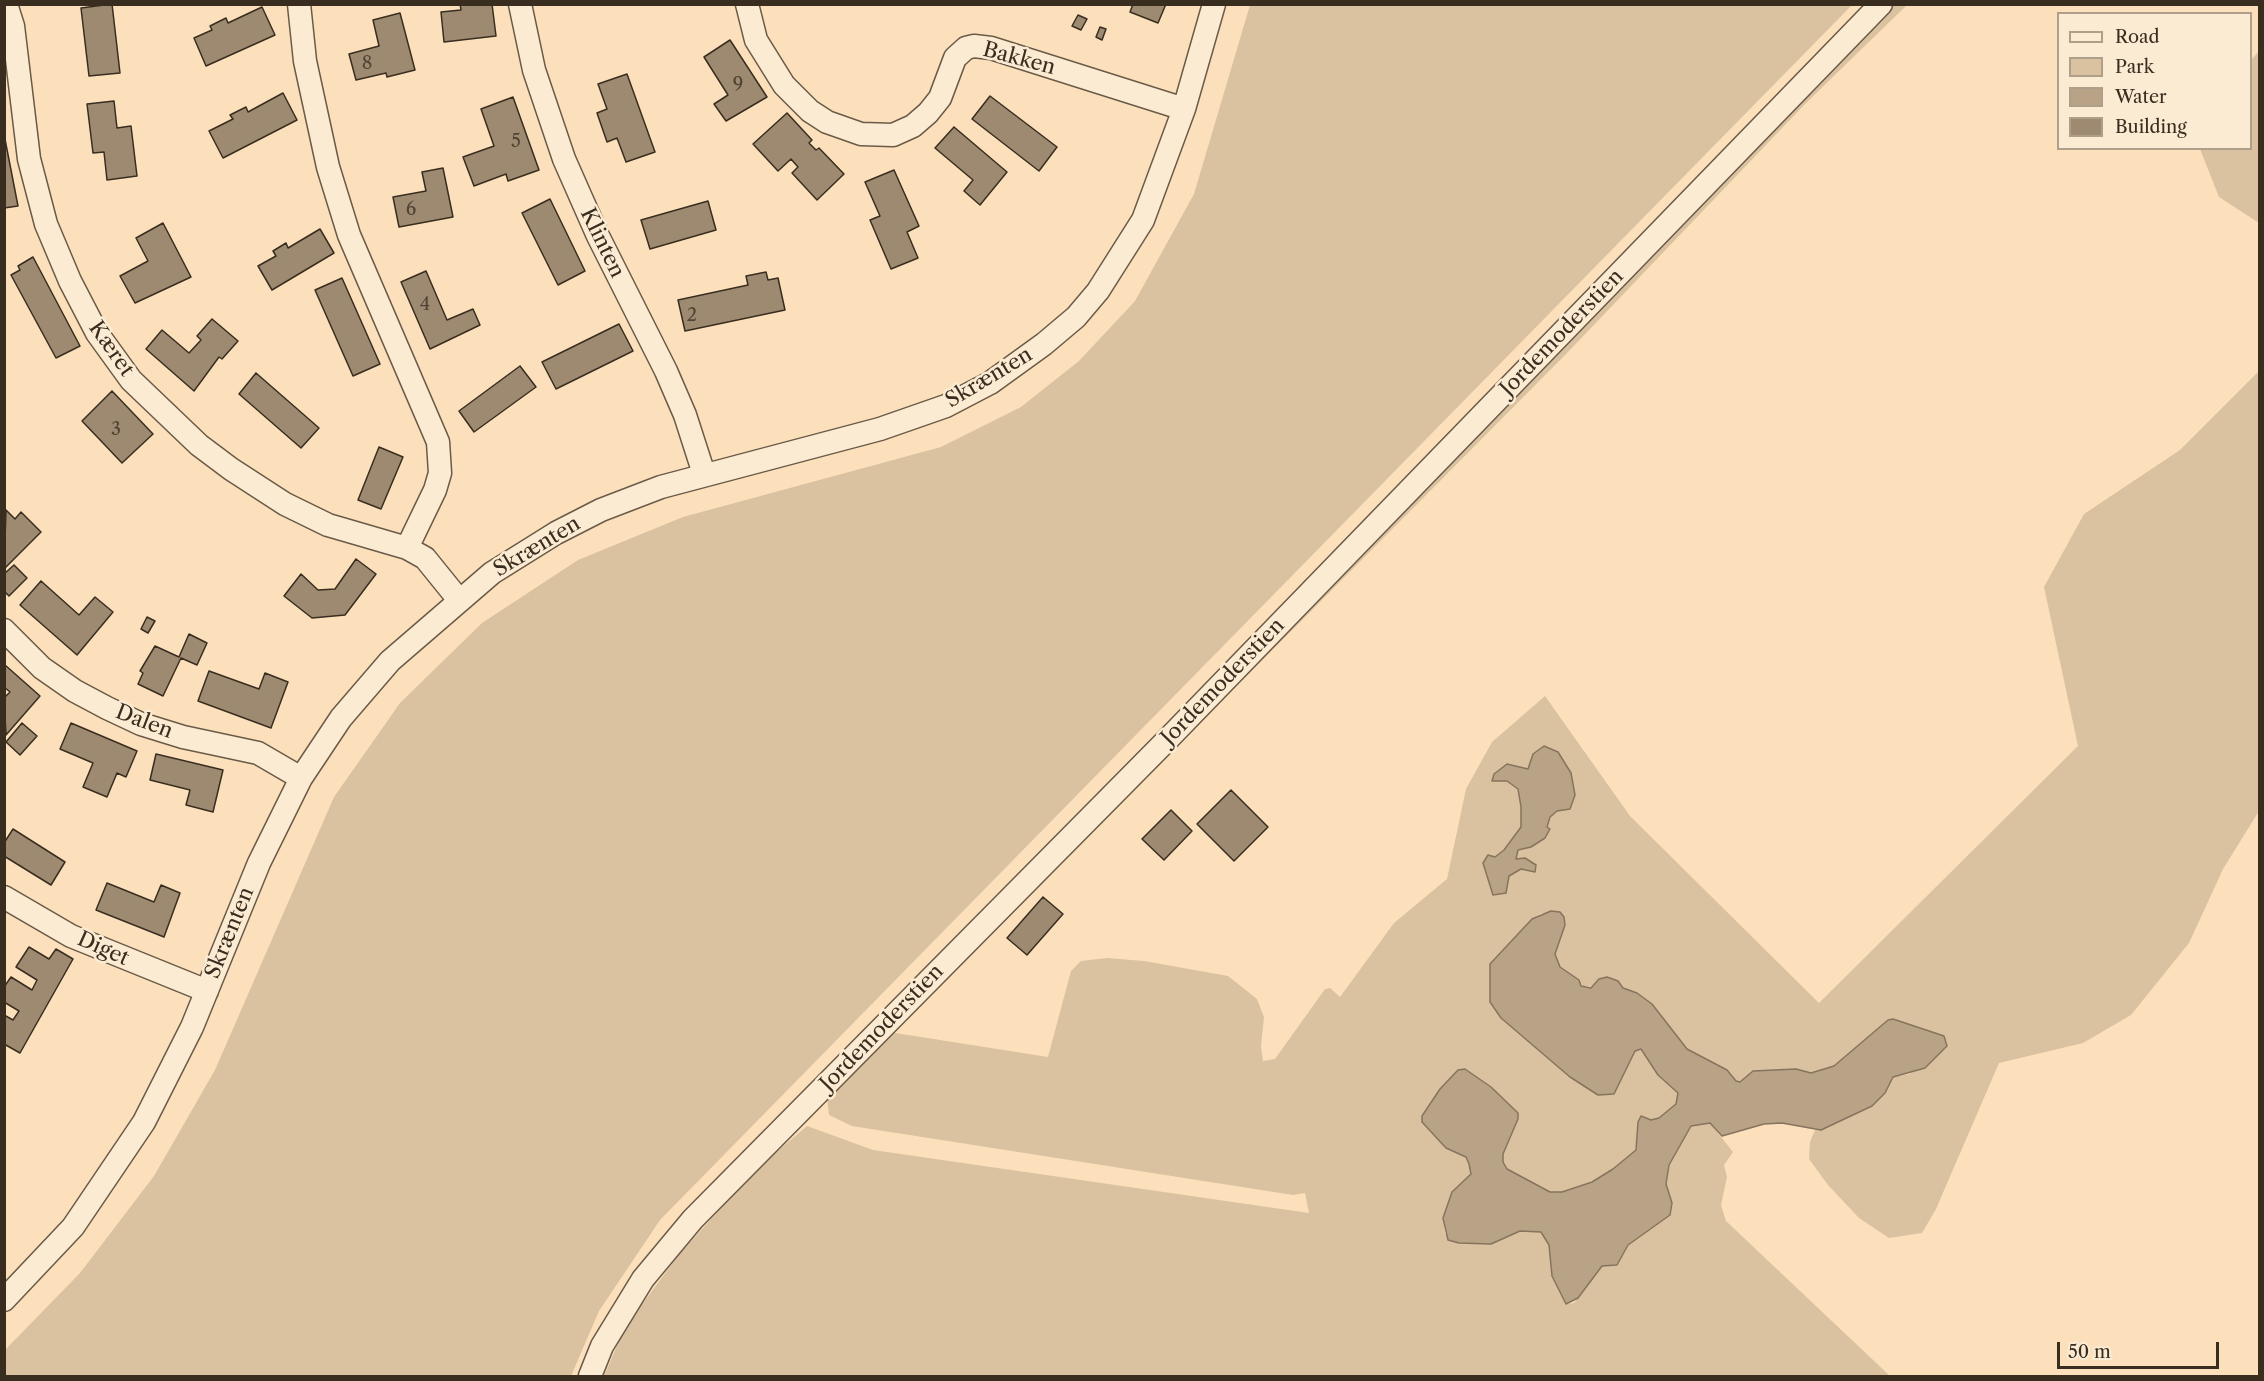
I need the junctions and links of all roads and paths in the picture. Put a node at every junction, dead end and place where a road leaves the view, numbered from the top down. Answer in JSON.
{"nodes":[{"id":1,"x":6,"y":4,"type":"edge"},
{"id":2,"x":298,"y":4,"type":"edge"},
{"id":3,"x":520,"y":4,"type":"edge"},
{"id":4,"x":747,"y":4,"type":"edge"},
{"id":5,"x":1214,"y":4,"type":"edge"},
{"id":6,"x":1881,"y":4,"type":"edge"},
{"id":7,"x":1184,"y":109,"type":"junction"},
{"id":8,"x":704,"y":474,"type":"junction"},
{"id":9,"x":406,"y":548,"type":"junction"},
{"id":10,"x":459,"y":600,"type":"junction"},
{"id":11,"x":4,"y":630,"type":"edge"},
{"id":12,"x":302,"y":778,"type":"junction"},
{"id":13,"x":4,"y":897,"type":"edge"},
{"id":14,"x":207,"y":991,"type":"junction"},
{"id":15,"x":4,"y":1300,"type":"edge"},
{"id":16,"x":590,"y":1377,"type":"edge"}],
"edges":[{"from":1,"to":9,"type":"street","name":"Kæret"},
{"from":2,"to":9,"type":"street"},
{"from":3,"to":8,"type":"street","name":"Klinten"},
{"from":4,"to":7,"type":"street","name":"Bakken"},
{"from":5,"to":7,"type":"street","name":"Skrænten"},
{"from":6,"to":16,"type":"street","name":"Jordemoderstien"},
{"from":7,"to":8,"type":"street","name":"Skrænten"},
{"from":8,"to":10,"type":"street","name":"Skrænten"},
{"from":9,"to":10,"type":"street","name":"Kæret"},
{"from":10,"to":12,"type":"street","name":"Skrænten"},
{"from":11,"to":12,"type":"street","name":"Dalen"},
{"from":12,"to":14,"type":"street","name":"Skrænten"},
{"from":13,"to":14,"type":"street","name":"Diget"},
{"from":14,"to":15,"type":"street","name":"Skrænten"}]}
